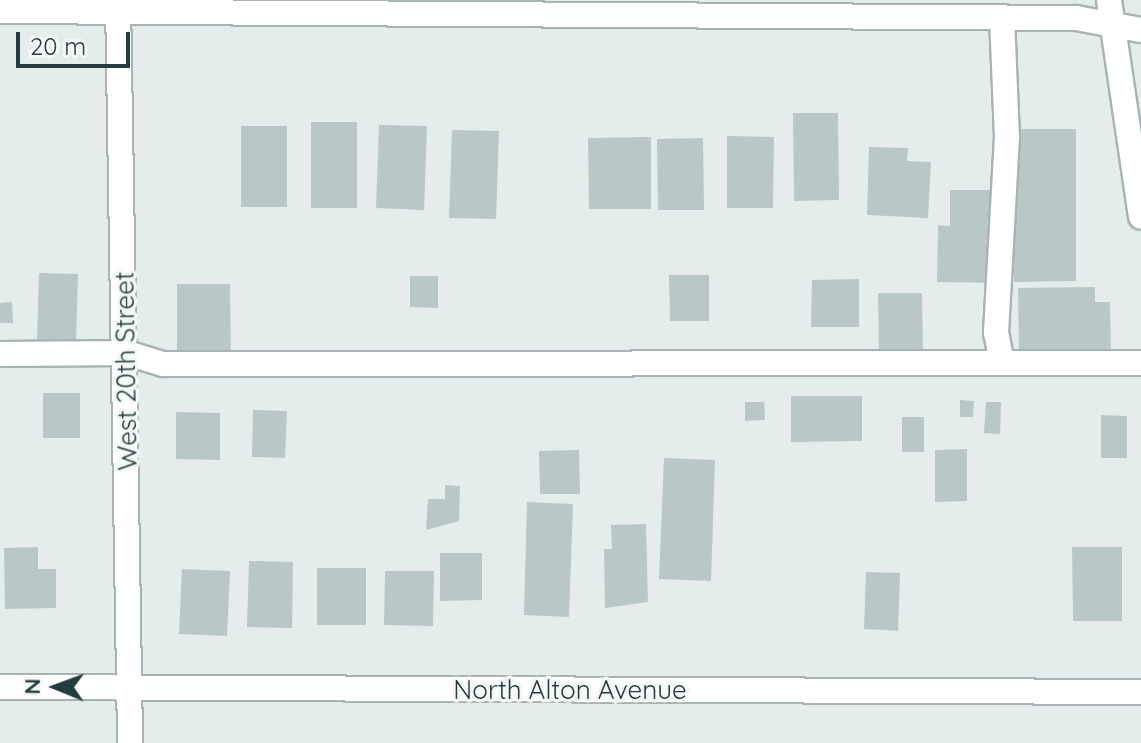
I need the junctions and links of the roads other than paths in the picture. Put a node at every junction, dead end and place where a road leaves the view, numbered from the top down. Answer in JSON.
{"nodes":[{"id":1,"x":1109,"y":0,"type":"edge"},
{"id":2,"x":119,"y":6,"type":"edge"},
{"id":3,"x":0,"y":11,"type":"edge"},
{"id":4,"x":1002,"y":17,"type":"junction"},
{"id":5,"x":1115,"y":24,"type":"junction"},
{"id":6,"x":1141,"y":30,"type":"edge"},
{"id":7,"x":1141,"y":217,"type":"edge"},
{"id":8,"x":127,"y":353,"type":"junction"},
{"id":9,"x":0,"y":354,"type":"edge"},
{"id":10,"x":1002,"y":363,"type":"junction"},
{"id":11,"x":1141,"y":363,"type":"edge"},
{"id":12,"x":0,"y":687,"type":"edge"},
{"id":13,"x":130,"y":688,"type":"junction"},
{"id":14,"x":1141,"y":692,"type":"edge"},
{"id":15,"x":130,"y":743,"type":"edge"}],
"edges":[{"from":1,"to":5,"type":"street"},
{"from":2,"to":3,"type":"street"},
{"from":2,"to":4,"type":"street"},
{"from":2,"to":8,"type":"street","name":"West 20th Street"},
{"from":4,"to":5,"type":"street"},
{"from":4,"to":10,"type":"street"},
{"from":5,"to":6,"type":"street"},
{"from":5,"to":7,"type":"street"},
{"from":8,"to":9,"type":"street"},
{"from":8,"to":10,"type":"street"},
{"from":8,"to":13,"type":"street","name":"West 20th Street"},
{"from":10,"to":11,"type":"street"},
{"from":12,"to":13,"type":"street","name":"North Alton Avenue"},
{"from":13,"to":14,"type":"street","name":"North Alton Avenue"},
{"from":13,"to":15,"type":"street","name":"West 20th Street"}]}
